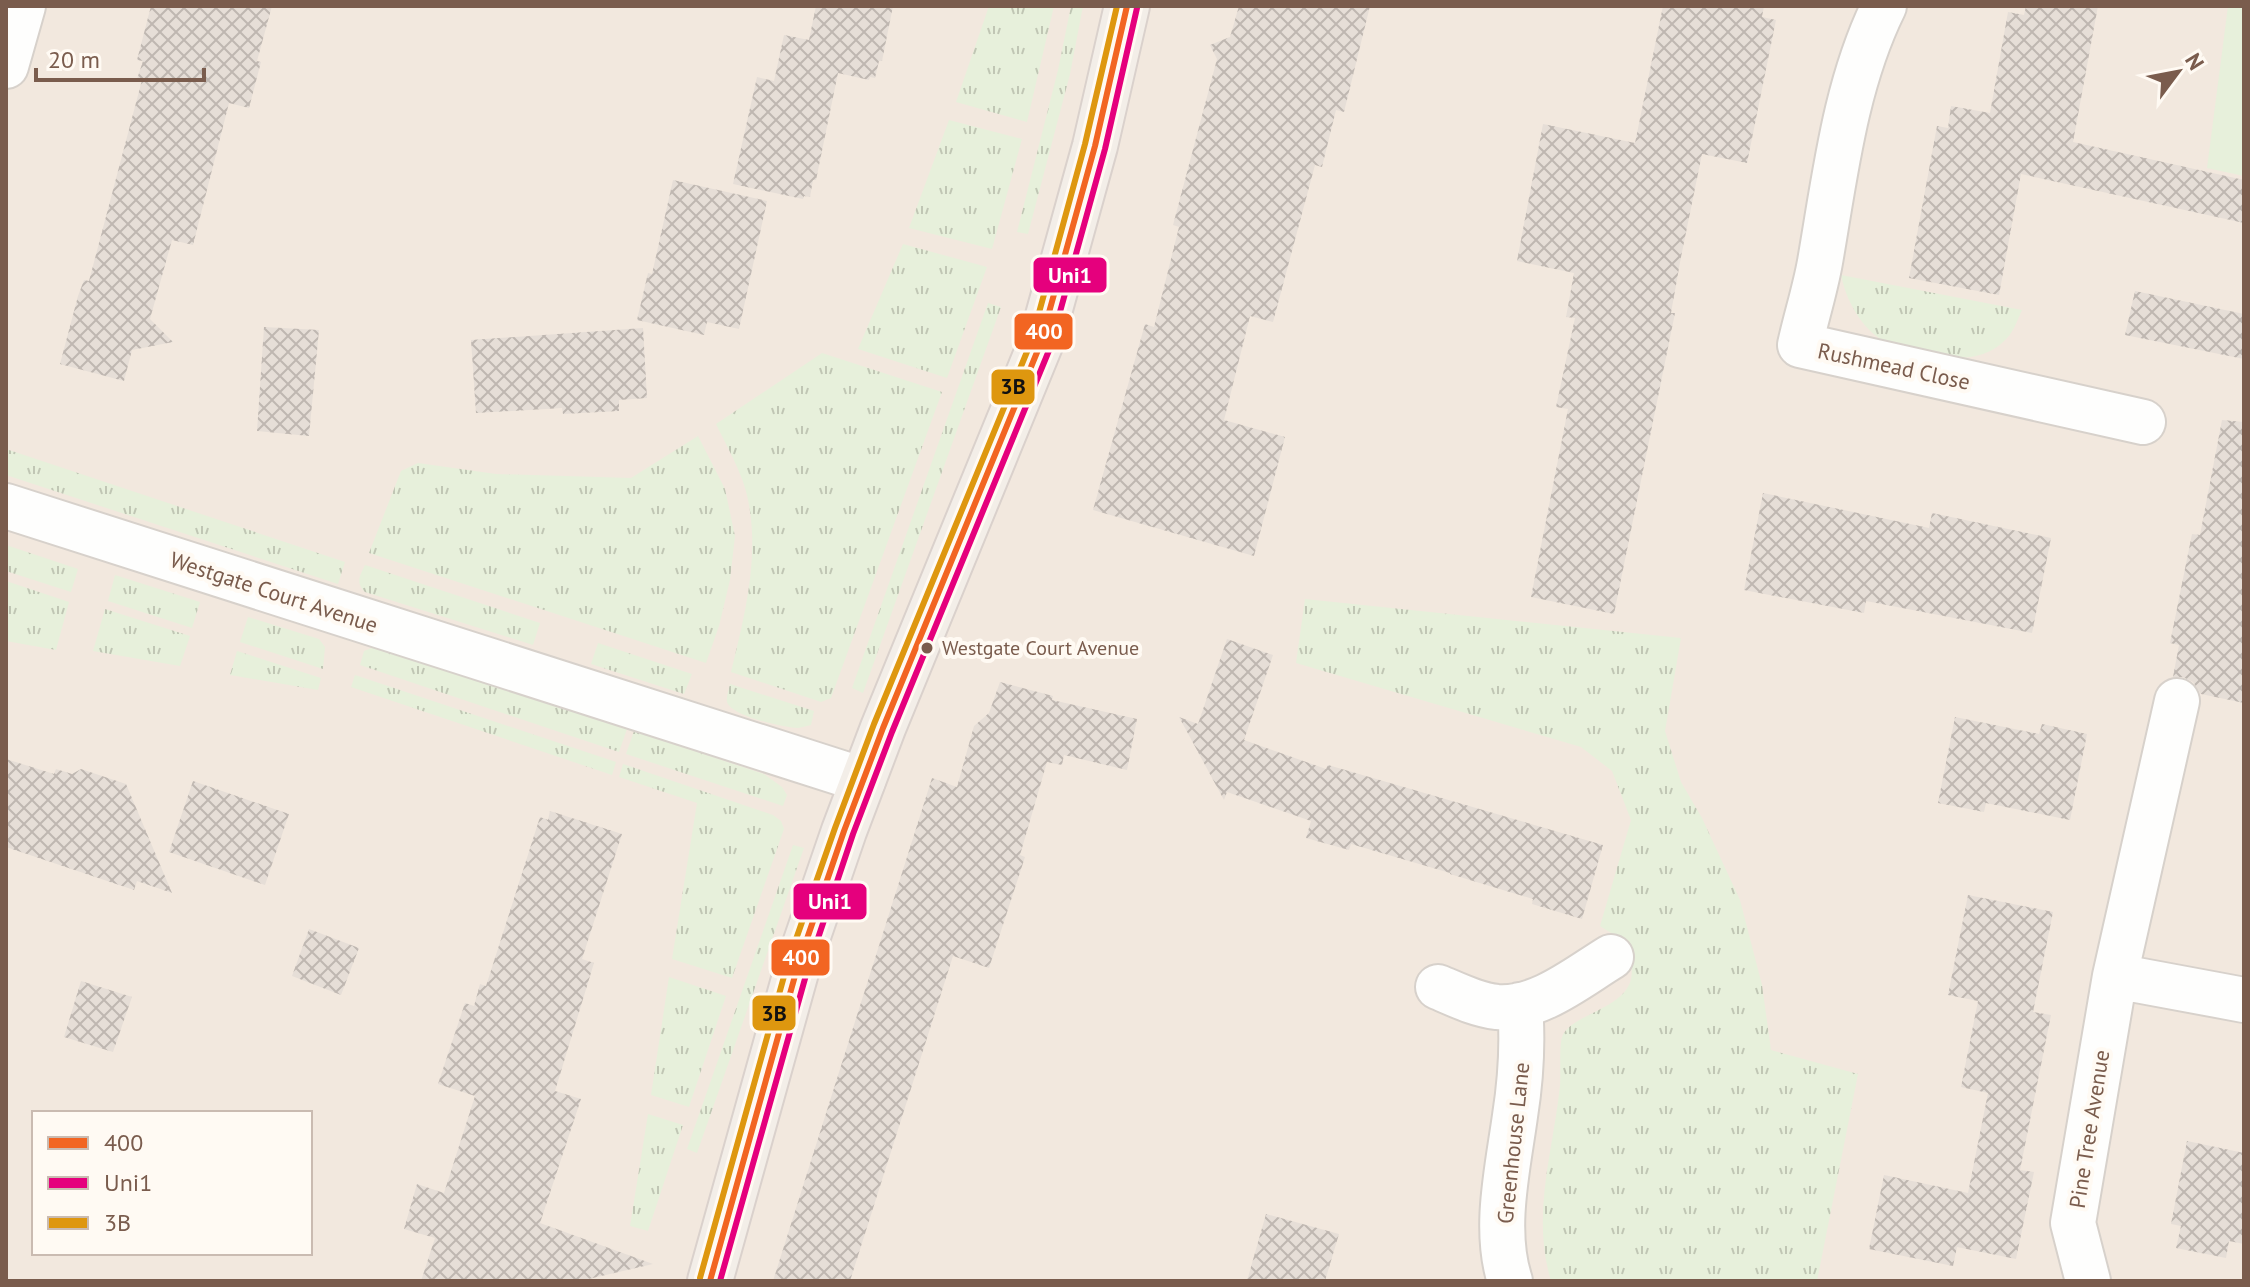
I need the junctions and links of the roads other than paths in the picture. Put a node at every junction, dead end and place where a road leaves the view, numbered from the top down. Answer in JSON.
{"nodes":[{"id":1,"x":23,"y":6,"type":"edge"},
{"id":2,"x":1127,"y":6,"type":"edge"},
{"id":3,"x":1884,"y":6,"type":"edge"},
{"id":4,"x":6,"y":66,"type":"edge"},
{"id":5,"x":2143,"y":422,"type":"dead end"},
{"id":6,"x":6,"y":506,"type":"edge"},
{"id":7,"x":2177,"y":701,"type":"dead end"},
{"id":8,"x":863,"y":780,"type":"junction"},
{"id":9,"x":1611,"y":957,"type":"dead end"},
{"id":10,"x":2115,"y":976,"type":"junction"},
{"id":11,"x":1438,"y":987,"type":"dead end"},
{"id":12,"x":2244,"y":1000,"type":"edge"},
{"id":13,"x":1520,"y":1005,"type":"junction"},
{"id":14,"x":710,"y":1281,"type":"edge"},
{"id":15,"x":1510,"y":1281,"type":"edge"},
{"id":16,"x":2088,"y":1281,"type":"edge"}],
"edges":[{"from":1,"to":4,"type":"street"},
{"from":2,"to":8,"type":"main road"},
{"from":3,"to":5,"type":"street","name":"Rushmead Close"},
{"from":6,"to":8,"type":"street","name":"Westgate Court Avenue"},
{"from":7,"to":10,"type":"street","name":"Pine Tree Avenue"},
{"from":8,"to":14,"type":"main road"},
{"from":9,"to":13,"type":"street"},
{"from":10,"to":12,"type":"street"},
{"from":10,"to":16,"type":"street","name":"Pine Tree Avenue"},
{"from":11,"to":13,"type":"street"},
{"from":13,"to":15,"type":"street","name":"Greenhouse Lane"}]}
